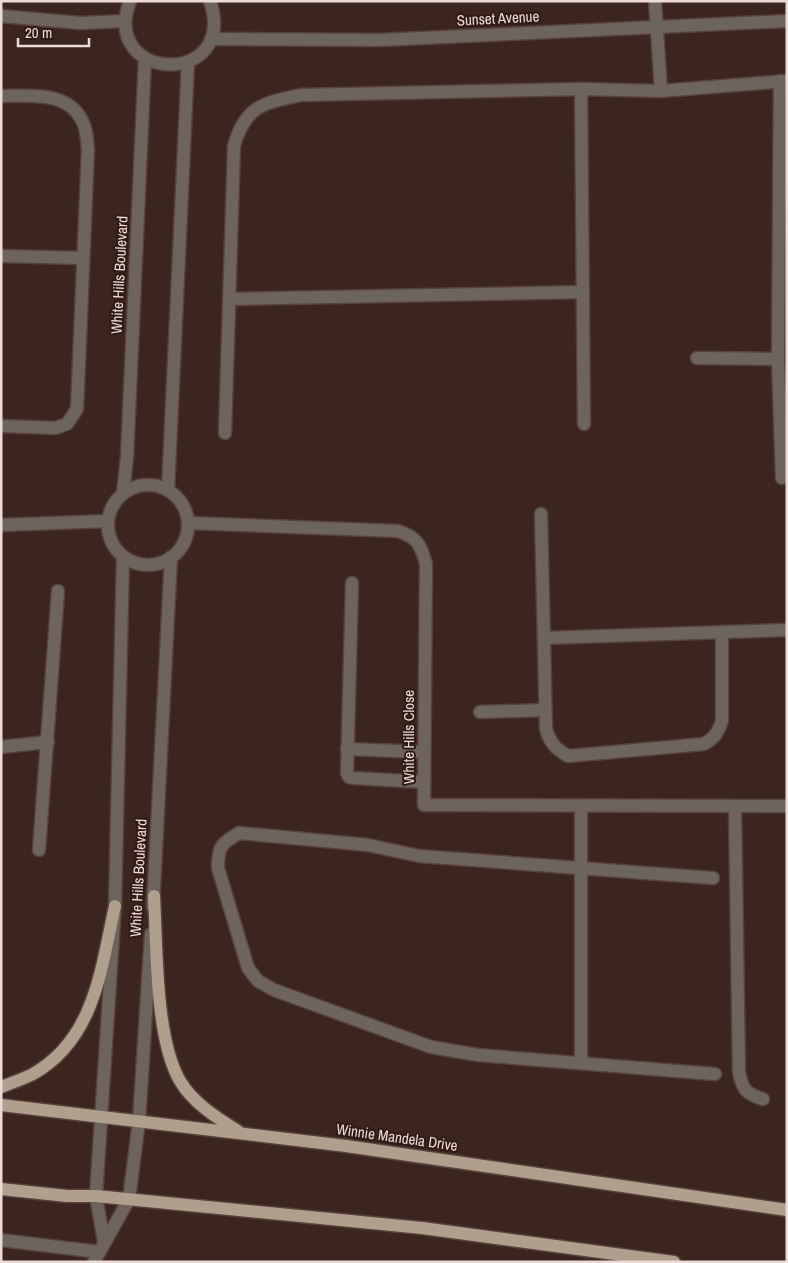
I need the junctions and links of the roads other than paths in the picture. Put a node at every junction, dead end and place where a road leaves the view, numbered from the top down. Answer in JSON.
{"nodes":[{"id":1,"x":130,"y":1,"type":"edge"},
{"id":2,"x":210,"y":1,"type":"edge"},
{"id":3,"x":656,"y":1,"type":"edge"},
{"id":4,"x":1,"y":16,"type":"edge"},
{"id":5,"x":125,"y":21,"type":"junction"},
{"id":6,"x":787,"y":21,"type":"edge"},
{"id":7,"x":658,"y":27,"type":"junction"},
{"id":8,"x":211,"y":39,"type":"junction"},
{"id":9,"x":145,"y":58,"type":"junction"},
{"id":10,"x":188,"y":62,"type":"junction"},
{"id":11,"x":783,"y":81,"type":"edge"},
{"id":12,"x":581,"y":89,"type":"junction"},
{"id":13,"x":661,"y":91,"type":"junction"},
{"id":14,"x":1,"y":96,"type":"edge"},
{"id":15,"x":1,"y":256,"type":"edge"},
{"id":16,"x":82,"y":258,"type":"junction"},
{"id":17,"x":583,"y":292,"type":"junction"},
{"id":18,"x":230,"y":299,"type":"junction"},
{"id":19,"x":783,"y":341,"type":"edge"},
{"id":20,"x":697,"y":358,"type":"dead end"},
{"id":21,"x":778,"y":358,"type":"junction"},
{"id":22,"x":584,"y":424,"type":"dead end"},
{"id":23,"x":1,"y":426,"type":"edge"},
{"id":24,"x":226,"y":433,"type":"dead end"},
{"id":25,"x":782,"y":478,"type":"dead end"},
{"id":26,"x":168,"y":490,"type":"junction"},
{"id":27,"x":123,"y":493,"type":"junction"},
{"id":28,"x":541,"y":514,"type":"dead end"},
{"id":29,"x":108,"y":521,"type":"junction"},
{"id":30,"x":188,"y":523,"type":"junction"},
{"id":31,"x":1,"y":525,"type":"edge"},
{"id":32,"x":123,"y":556,"type":"junction"},
{"id":33,"x":172,"y":557,"type":"junction"},
{"id":34,"x":352,"y":583,"type":"dead end"},
{"id":35,"x":58,"y":591,"type":"dead end"},
{"id":36,"x":787,"y":630,"type":"edge"},
{"id":37,"x":722,"y":632,"type":"junction"},
{"id":38,"x":544,"y":638,"type":"junction"},
{"id":39,"x":545,"y":710,"type":"junction"},
{"id":40,"x":480,"y":712,"type":"dead end"},
{"id":41,"x":48,"y":742,"type":"junction"},
{"id":42,"x":1,"y":747,"type":"edge"},
{"id":43,"x":347,"y":750,"type":"junction"},
{"id":44,"x":424,"y":752,"type":"junction"},
{"id":45,"x":424,"y":782,"type":"junction"},
{"id":46,"x":581,"y":806,"type":"junction"},
{"id":47,"x":787,"y":806,"type":"edge"},
{"id":48,"x":735,"y":808,"type":"junction"},
{"id":49,"x":39,"y":850,"type":"dead end"},
{"id":50,"x":582,"y":868,"type":"junction"},
{"id":51,"x":714,"y":878,"type":"dead end"},
{"id":52,"x":154,"y":896,"type":"junction"},
{"id":53,"x":116,"y":906,"type":"junction"},
{"id":54,"x":581,"y":1063,"type":"junction"},
{"id":55,"x":715,"y":1074,"type":"dead end"},
{"id":56,"x":1,"y":1087,"type":"edge"},
{"id":57,"x":763,"y":1098,"type":"dead end"},
{"id":58,"x":1,"y":1105,"type":"edge"},
{"id":59,"x":102,"y":1116,"type":"junction"},
{"id":60,"x":138,"y":1120,"type":"junction"},
{"id":61,"x":240,"y":1132,"type":"junction"},
{"id":62,"x":1,"y":1189,"type":"edge"},
{"id":63,"x":96,"y":1196,"type":"junction"},
{"id":64,"x":128,"y":1199,"type":"junction"},
{"id":65,"x":787,"y":1210,"type":"edge"},
{"id":66,"x":1,"y":1240,"type":"edge"},
{"id":67,"x":99,"y":1252,"type":"edge"},
{"id":68,"x":674,"y":1262,"type":"edge"}],
"edges":[{"from":1,"to":5,"type":"street"},
{"from":2,"to":8,"type":"street"},
{"from":3,"to":7,"type":"street"},
{"from":4,"to":5,"type":"street"},
{"from":5,"to":9,"type":"street"},
{"from":6,"to":7,"type":"street","name":"Sunset Avenue"},
{"from":7,"to":8,"type":"street","name":"Sunset Avenue"},
{"from":7,"to":13,"type":"street"},
{"from":8,"to":10,"type":"street"},
{"from":9,"to":10,"type":"street"},
{"from":9,"to":27,"type":"street","name":"White Hills Boulevard"},
{"from":10,"to":26,"type":"street"},
{"from":11,"to":13,"type":"street"},
{"from":11,"to":19,"type":"street"},
{"from":12,"to":13,"type":"street"},
{"from":12,"to":17,"type":"street"},
{"from":12,"to":18,"type":"street"},
{"from":14,"to":16,"type":"street"},
{"from":15,"to":16,"type":"street"},
{"from":16,"to":23,"type":"street"},
{"from":17,"to":18,"type":"street"},
{"from":17,"to":22,"type":"street"},
{"from":18,"to":24,"type":"street"},
{"from":19,"to":21,"type":"street"},
{"from":20,"to":21,"type":"street"},
{"from":21,"to":25,"type":"street"},
{"from":26,"to":27,"type":"street"},
{"from":26,"to":30,"type":"street"},
{"from":27,"to":29,"type":"street"},
{"from":28,"to":38,"type":"street"},
{"from":29,"to":31,"type":"street"},
{"from":29,"to":32,"type":"street"},
{"from":30,"to":33,"type":"street"},
{"from":30,"to":44,"type":"street","name":"White Hills Close"},
{"from":32,"to":33,"type":"street"},
{"from":32,"to":53,"type":"street","name":"White Hills Boulevard"},
{"from":33,"to":52,"type":"street","name":"White Hills Boulevard"},
{"from":34,"to":43,"type":"street"},
{"from":35,"to":41,"type":"street"},
{"from":36,"to":37,"type":"street"},
{"from":37,"to":38,"type":"street"},
{"from":37,"to":39,"type":"street"},
{"from":38,"to":39,"type":"street"},
{"from":39,"to":40,"type":"street"},
{"from":41,"to":42,"type":"street"},
{"from":41,"to":49,"type":"street"},
{"from":43,"to":44,"type":"street"},
{"from":43,"to":45,"type":"street"},
{"from":44,"to":45,"type":"street","name":"White Hills Close"},
{"from":45,"to":46,"type":"street","name":"White Hills Close"},
{"from":46,"to":48,"type":"street","name":"White Hills Close"},
{"from":46,"to":50,"type":"street"},
{"from":47,"to":48,"type":"street","name":"White Hills Close"},
{"from":48,"to":57,"type":"street"},
{"from":50,"to":51,"type":"street"},
{"from":50,"to":54,"type":"street"},
{"from":50,"to":54,"type":"street"},
{"from":52,"to":60,"type":"street","name":"White Hills Boulevard"},
{"from":52,"to":61,"type":"main road"},
{"from":53,"to":56,"type":"main road"},
{"from":53,"to":59,"type":"street","name":"White Hills Boulevard"},
{"from":54,"to":55,"type":"street"},
{"from":58,"to":59,"type":"main road","name":"Winnie Mandela Drive"},
{"from":59,"to":60,"type":"main road","name":"Winnie Mandela Drive"},
{"from":59,"to":63,"type":"street","name":"White Hills Boulevard"},
{"from":60,"to":61,"type":"main road","name":"Winnie Mandela Drive"},
{"from":60,"to":64,"type":"street","name":"White Hills Boulevard"},
{"from":61,"to":65,"type":"main road","name":"Winnie Mandela Drive"},
{"from":62,"to":63,"type":"main road"},
{"from":63,"to":64,"type":"main road"},
{"from":63,"to":67,"type":"street","name":"White Hills Boulevard"},
{"from":64,"to":67,"type":"street"},
{"from":64,"to":68,"type":"main road"},
{"from":66,"to":67,"type":"street"}]}
